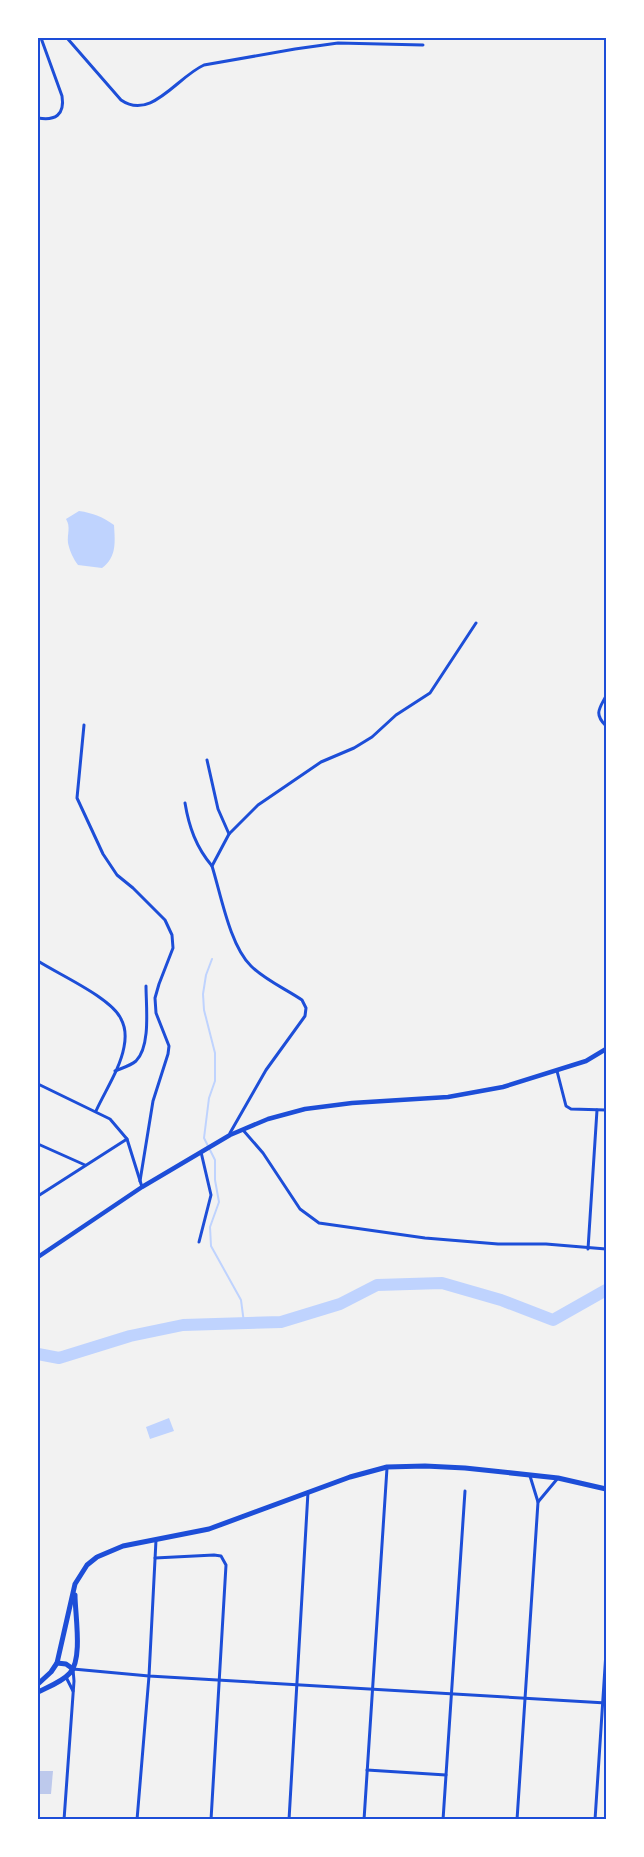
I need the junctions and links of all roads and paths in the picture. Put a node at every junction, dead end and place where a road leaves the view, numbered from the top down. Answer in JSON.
{"nodes":[{"id":1,"x":41,"y":38,"type":"edge"},
{"id":2,"x":67,"y":38,"type":"edge"},
{"id":3,"x":423,"y":45,"type":"dead end"},
{"id":4,"x":38,"y":118,"type":"edge"},
{"id":5,"x":476,"y":623,"type":"dead end"},
{"id":6,"x":606,"y":696,"type":"edge"},
{"id":7,"x":84,"y":725,"type":"dead end"},
{"id":8,"x":606,"y":726,"type":"edge"},
{"id":9,"x":207,"y":760,"type":"dead end"},
{"id":10,"x":184,"y":803,"type":"dead end"},
{"id":11,"x":229,"y":834,"type":"junction"},
{"id":12,"x":212,"y":866,"type":"junction"},
{"id":13,"x":38,"y":961,"type":"edge"},
{"id":14,"x":146,"y":986,"type":"dead end"},
{"id":15,"x":606,"y":1049,"type":"edge"},
{"id":16,"x":115,"y":1071,"type":"junction"},
{"id":17,"x":557,"y":1071,"type":"junction"},
{"id":18,"x":38,"y":1084,"type":"edge"},
{"id":19,"x":597,"y":1110,"type":"junction"},
{"id":20,"x":606,"y":1110,"type":"edge"},
{"id":21,"x":96,"y":1111,"type":"junction"},
{"id":22,"x":242,"y":1129,"type":"junction"},
{"id":23,"x":230,"y":1135,"type":"junction"},
{"id":24,"x":127,"y":1139,"type":"junction"},
{"id":25,"x":38,"y":1144,"type":"edge"},
{"id":26,"x":202,"y":1151,"type":"junction"},
{"id":27,"x":85,"y":1165,"type":"junction"},
{"id":28,"x":141,"y":1184,"type":"junction"},
{"id":29,"x":38,"y":1196,"type":"edge"},
{"id":30,"x":200,"y":1242,"type":"dead end"},
{"id":31,"x":588,"y":1249,"type":"junction"},
{"id":32,"x":606,"y":1249,"type":"edge"},
{"id":33,"x":38,"y":1257,"type":"edge"},
{"id":34,"x":387,"y":1467,"type":"junction"},
{"id":35,"x":530,"y":1476,"type":"junction"},
{"id":36,"x":558,"y":1478,"type":"junction"},
{"id":37,"x":606,"y":1489,"type":"edge"},
{"id":38,"x":465,"y":1491,"type":"dead end"},
{"id":39,"x":308,"y":1492,"type":"junction"},
{"id":40,"x":538,"y":1502,"type":"junction"},
{"id":41,"x":156,"y":1538,"type":"junction"},
{"id":42,"x":155,"y":1558,"type":"junction"},
{"id":43,"x":75,"y":1584,"type":"junction"},
{"id":44,"x":606,"y":1652,"type":"edge"},
{"id":45,"x":56,"y":1665,"type":"junction"},
{"id":46,"x":73,"y":1669,"type":"junction"},
{"id":47,"x":149,"y":1676,"type":"junction"},
{"id":48,"x":66,"y":1677,"type":"junction"},
{"id":49,"x":220,"y":1679,"type":"junction"},
{"id":50,"x":38,"y":1684,"type":"edge"},
{"id":51,"x":297,"y":1685,"type":"junction"},
{"id":52,"x":373,"y":1688,"type":"junction"},
{"id":53,"x":38,"y":1692,"type":"edge"},
{"id":54,"x":73,"y":1693,"type":"junction"},
{"id":55,"x":450,"y":1693,"type":"junction"},
{"id":56,"x":526,"y":1697,"type":"junction"},
{"id":57,"x":605,"y":1702,"type":"edge"},
{"id":58,"x":367,"y":1770,"type":"junction"},
{"id":59,"x":446,"y":1775,"type":"junction"},
{"id":60,"x":64,"y":1820,"type":"edge"},
{"id":61,"x":137,"y":1820,"type":"edge"},
{"id":62,"x":211,"y":1820,"type":"edge"},
{"id":63,"x":289,"y":1820,"type":"edge"},
{"id":64,"x":364,"y":1820,"type":"edge"},
{"id":65,"x":443,"y":1820,"type":"edge"},
{"id":66,"x":517,"y":1820,"type":"edge"},
{"id":67,"x":595,"y":1820,"type":"edge"}],
"edges":[{"from":1,"to":4,"type":"street"},
{"from":2,"to":3,"type":"street"},
{"from":5,"to":11,"type":"street"},
{"from":6,"to":8,"type":"street"},
{"from":7,"to":28,"type":"street"},
{"from":9,"to":11,"type":"street"},
{"from":10,"to":12,"type":"street"},
{"from":11,"to":12,"type":"street"},
{"from":12,"to":23,"type":"street"},
{"from":13,"to":16,"type":"street"},
{"from":14,"to":16,"type":"street"},
{"from":15,"to":17,"type":"main road"},
{"from":16,"to":21,"type":"street"},
{"from":17,"to":19,"type":"street"},
{"from":17,"to":22,"type":"main road"},
{"from":18,"to":21,"type":"street"},
{"from":19,"to":20,"type":"street"},
{"from":19,"to":31,"type":"street"},
{"from":21,"to":24,"type":"street"},
{"from":22,"to":23,"type":"main road"},
{"from":22,"to":31,"type":"street"},
{"from":23,"to":26,"type":"main road"},
{"from":24,"to":27,"type":"street"},
{"from":24,"to":28,"type":"street"},
{"from":25,"to":27,"type":"street"},
{"from":26,"to":28,"type":"main road"},
{"from":26,"to":30,"type":"street"},
{"from":27,"to":29,"type":"street"},
{"from":28,"to":33,"type":"main road"},
{"from":31,"to":32,"type":"street"},
{"from":34,"to":35,"type":"main road"},
{"from":34,"to":39,"type":"main road"},
{"from":34,"to":52,"type":"street"},
{"from":35,"to":36,"type":"main road"},
{"from":35,"to":40,"type":"street"},
{"from":36,"to":37,"type":"main road"},
{"from":36,"to":40,"type":"street"},
{"from":38,"to":55,"type":"street"},
{"from":39,"to":41,"type":"main road"},
{"from":39,"to":51,"type":"street"},
{"from":40,"to":56,"type":"street"},
{"from":41,"to":42,"type":"street"},
{"from":41,"to":43,"type":"main road"},
{"from":42,"to":47,"type":"street"},
{"from":42,"to":49,"type":"street"},
{"from":43,"to":45,"type":"main road"},
{"from":43,"to":46,"type":"main road"},
{"from":44,"to":57,"type":"street"},
{"from":45,"to":46,"type":"main road"},
{"from":45,"to":48,"type":"main road"},
{"from":45,"to":50,"type":"main road"},
{"from":46,"to":47,"type":"street"},
{"from":46,"to":48,"type":"main road"},
{"from":46,"to":54,"type":"street"},
{"from":47,"to":49,"type":"street"},
{"from":47,"to":61,"type":"street"},
{"from":48,"to":53,"type":"main road"},
{"from":48,"to":54,"type":"street"},
{"from":49,"to":51,"type":"street"},
{"from":49,"to":62,"type":"street"},
{"from":51,"to":52,"type":"street"},
{"from":51,"to":63,"type":"street"},
{"from":52,"to":55,"type":"street"},
{"from":52,"to":58,"type":"street"},
{"from":54,"to":60,"type":"street"},
{"from":55,"to":56,"type":"street"},
{"from":55,"to":59,"type":"street"},
{"from":56,"to":57,"type":"street"},
{"from":56,"to":66,"type":"street"},
{"from":57,"to":67,"type":"street"},
{"from":58,"to":59,"type":"street"},
{"from":58,"to":64,"type":"street"},
{"from":59,"to":65,"type":"street"}]}
